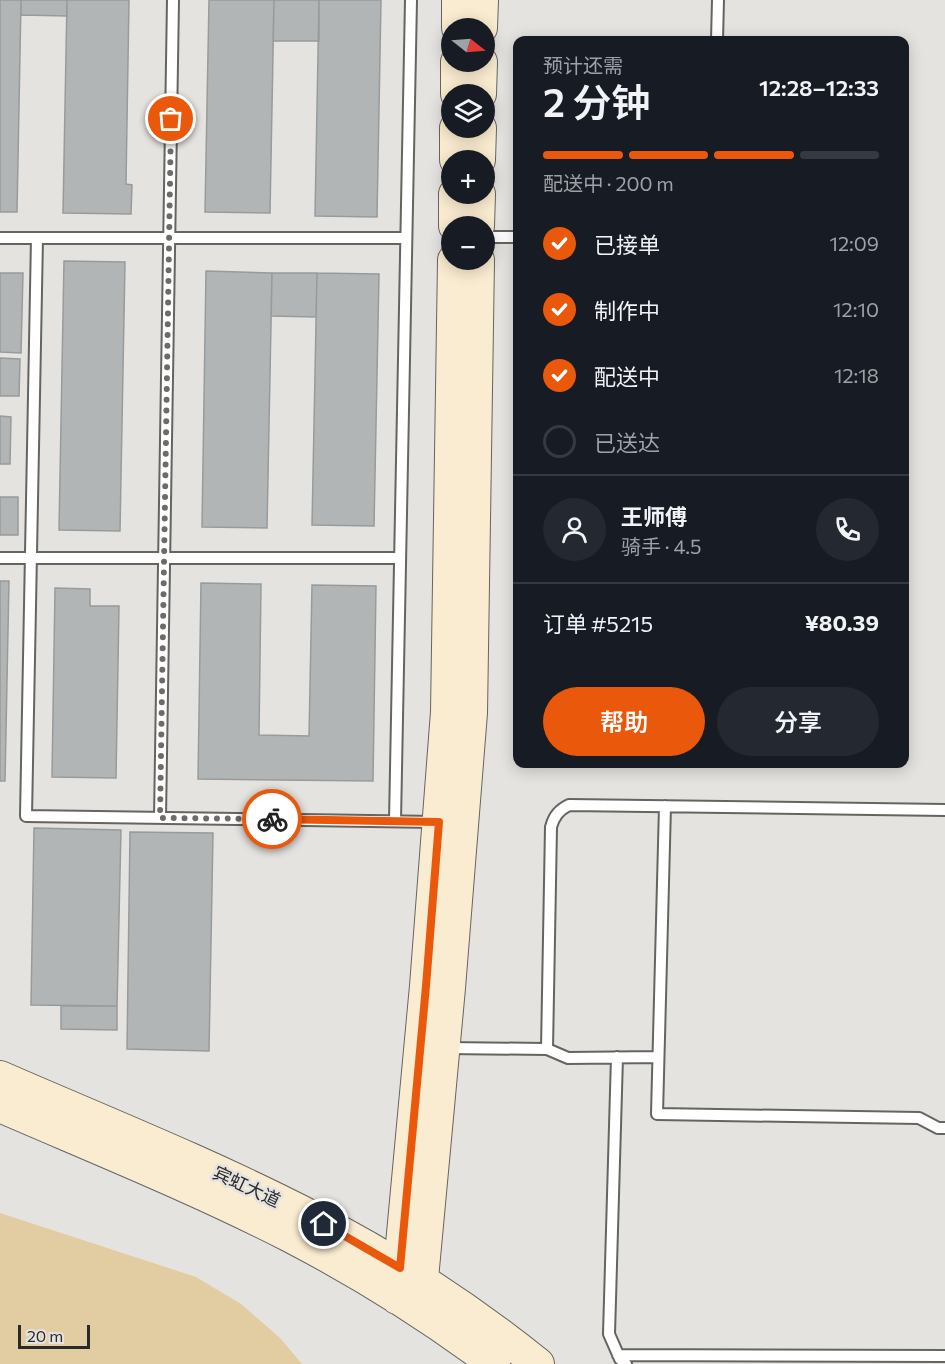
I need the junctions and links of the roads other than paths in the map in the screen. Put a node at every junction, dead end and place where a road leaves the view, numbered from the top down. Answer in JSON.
{"nodes":[{"id":1,"x":173,"y":0,"type":"edge"},
{"id":2,"x":411,"y":0,"type":"edge"},
{"id":3,"x":458,"y":0,"type":"edge"},
{"id":4,"x":482,"y":0,"type":"edge"},
{"id":5,"x":718,"y":0,"type":"edge"},
{"id":6,"x":458,"y":18,"type":"edge"},
{"id":7,"x":481,"y":18,"type":"edge"},
{"id":8,"x":717,"y":36,"type":"edge"},
{"id":9,"x":495,"y":237,"type":"edge"},
{"id":10,"x":513,"y":237,"type":"edge"},
{"id":11,"x":0,"y":238,"type":"edge"},
{"id":12,"x":36,"y":238,"type":"junction"},
{"id":13,"x":169,"y":238,"type":"junction"},
{"id":14,"x":406,"y":238,"type":"junction"},
{"id":15,"x":454,"y":270,"type":"edge"},
{"id":16,"x":478,"y":270,"type":"edge"},
{"id":17,"x":0,"y":558,"type":"edge"},
{"id":18,"x":31,"y":558,"type":"junction"},
{"id":19,"x":164,"y":558,"type":"junction"},
{"id":20,"x":400,"y":558,"type":"junction"},
{"id":21,"x":665,"y":806,"type":"junction"},
{"id":22,"x":945,"y":810,"type":"edge"},
{"id":23,"x":160,"y":818,"type":"junction"},
{"id":24,"x":395,"y":821,"type":"junction"},
{"id":25,"x":439,"y":822,"type":"junction"},
{"id":26,"x":444,"y":1048,"type":"junction"},
{"id":27,"x":547,"y":1049,"type":"junction"},
{"id":28,"x":617,"y":1057,"type":"junction"},
{"id":29,"x":658,"y":1057,"type":"junction"},
{"id":30,"x":0,"y":1077,"type":"edge"},
{"id":31,"x":0,"y":1106,"type":"edge"},
{"id":32,"x":945,"y":1128,"type":"edge"},
{"id":33,"x":409,"y":1289,"type":"junction"},
{"id":34,"x":618,"y":1355,"type":"junction"},
{"id":35,"x":945,"y":1356,"type":"edge"},
{"id":36,"x":494,"y":1364,"type":"edge"},
{"id":37,"x":538,"y":1364,"type":"edge"},
{"id":38,"x":626,"y":1364,"type":"edge"}],
"edges":[{"from":1,"to":13,"type":"lane"},
{"from":2,"to":14,"type":"lane"},
{"from":3,"to":6,"type":"street"},
{"from":4,"to":7,"type":"street"},
{"from":5,"to":8,"type":"lane"},
{"from":9,"to":10,"type":"lane"},
{"from":11,"to":12,"type":"lane"},
{"from":12,"to":13,"type":"lane"},
{"from":12,"to":18,"type":"lane"},
{"from":13,"to":14,"type":"lane"},
{"from":13,"to":19,"type":"lane"},
{"from":14,"to":20,"type":"lane"},
{"from":15,"to":25,"type":"street"},
{"from":16,"to":26,"type":"street"},
{"from":17,"to":18,"type":"lane"},
{"from":18,"to":19,"type":"lane"},
{"from":18,"to":23,"type":"lane"},
{"from":19,"to":20,"type":"lane"},
{"from":19,"to":23,"type":"lane"},
{"from":20,"to":24,"type":"lane"},
{"from":21,"to":22,"type":"lane"},
{"from":21,"to":27,"type":"lane"},
{"from":21,"to":29,"type":"lane"},
{"from":23,"to":24,"type":"lane"},
{"from":24,"to":25,"type":"lane"},
{"from":25,"to":33,"type":"street"},
{"from":26,"to":27,"type":"lane"},
{"from":26,"to":33,"type":"street"},
{"from":27,"to":28,"type":"lane"},
{"from":28,"to":29,"type":"lane"},
{"from":28,"to":34,"type":"lane"},
{"from":29,"to":32,"type":"lane"},
{"from":30,"to":33,"type":"street","name":"宾虹大道"},
{"from":31,"to":33,"type":"street","name":"宾虹大道"},
{"from":33,"to":36,"type":"street","name":"宾虹大道"},
{"from":33,"to":37,"type":"street","name":"宾虹大道"},
{"from":34,"to":35,"type":"lane"},
{"from":34,"to":38,"type":"lane"}]}
